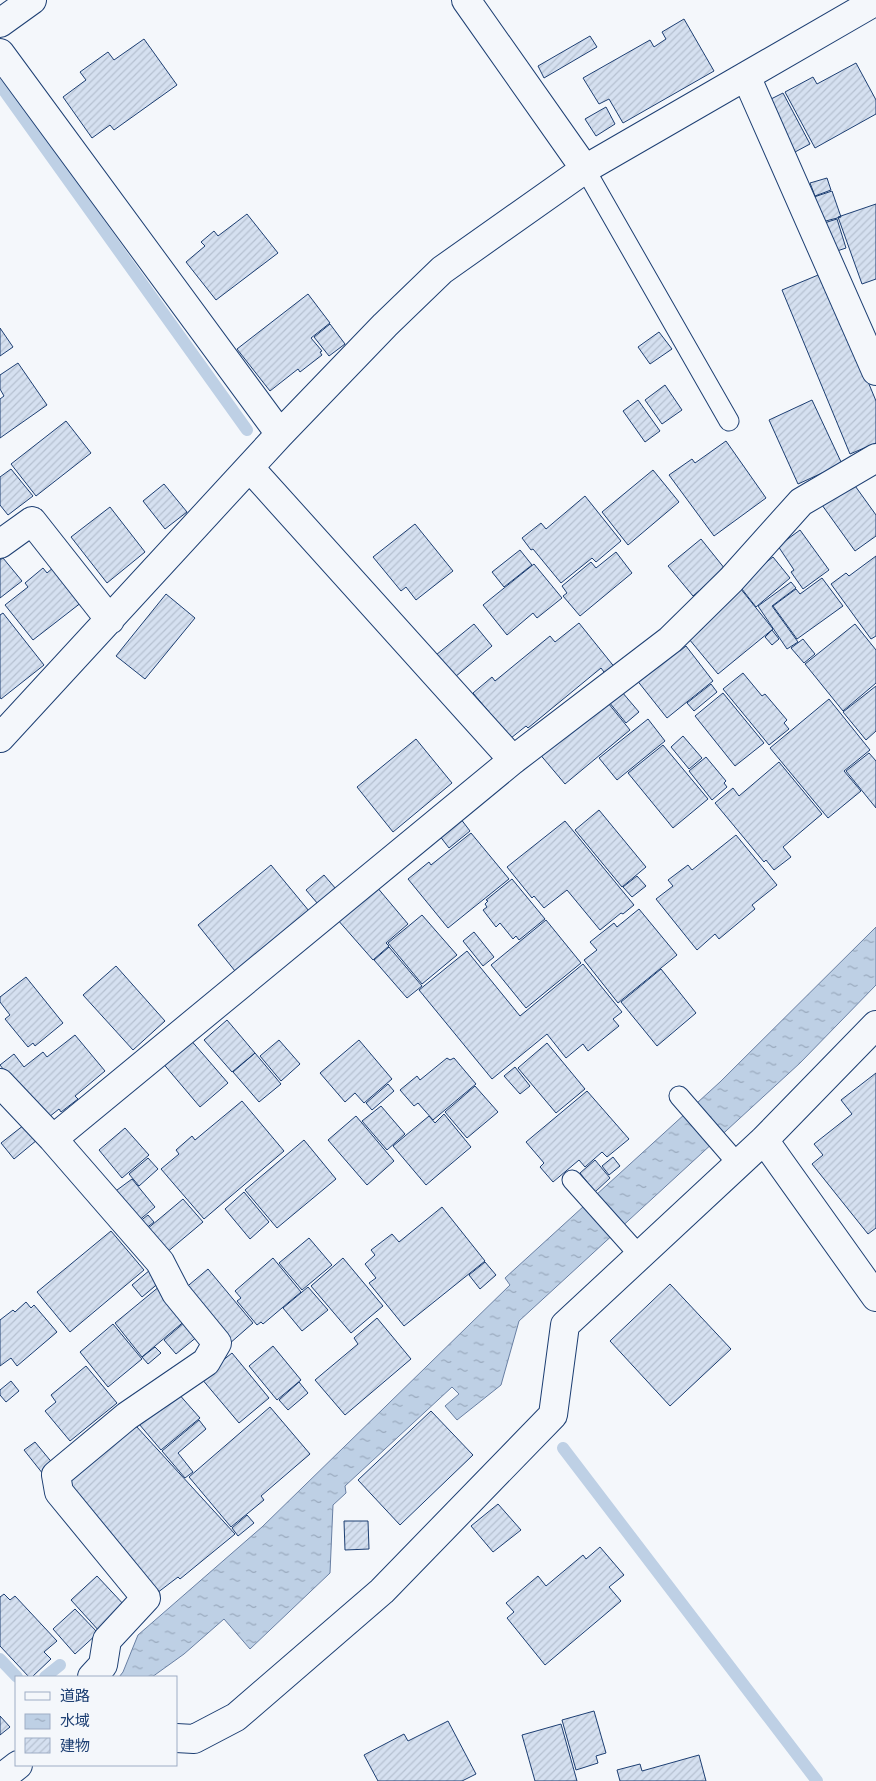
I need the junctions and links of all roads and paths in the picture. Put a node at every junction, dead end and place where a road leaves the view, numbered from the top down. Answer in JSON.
{"nodes":[{"id":1,"x":32,"y":0,"type":"edge"},
{"id":2,"x":466,"y":0,"type":"edge"},
{"id":3,"x":876,"y":1,"type":"edge"},
{"id":4,"x":0,"y":23,"type":"edge"},
{"id":5,"x":0,"y":53,"type":"edge"},
{"id":6,"x":746,"y":76,"type":"junction"},
{"id":7,"x":586,"y":169,"type":"junction"},
{"id":8,"x":876,"y":371,"type":"edge"},
{"id":9,"x":729,"y":421,"type":"dead end"},
{"id":10,"x":280,"y":434,"type":"junction"},
{"id":11,"x":876,"y":458,"type":"edge"},
{"id":12,"x":250,"y":468,"type":"junction"},
{"id":13,"x":0,"y":544,"type":"edge"},
{"id":14,"x":110,"y":620,"type":"junction"},
{"id":15,"x":0,"y":738,"type":"edge"},
{"id":16,"x":513,"y":760,"type":"junction"},
{"id":17,"x":876,"y":1025,"type":"edge"},
{"id":18,"x":0,"y":1083,"type":"edge"},
{"id":19,"x":683,"y":1101,"type":"dead end"},
{"id":20,"x":53,"y":1139,"type":"junction"},
{"id":21,"x":764,"y":1140,"type":"junction"},
{"id":22,"x":732,"y":1156,"type":"junction"},
{"id":23,"x":572,"y":1180,"type":"dead end"},
{"id":24,"x":631,"y":1246,"type":"junction"},
{"id":25,"x":876,"y":1297,"type":"edge"},
{"id":26,"x":93,"y":1676,"type":"edge"},
{"id":27,"x":178,"y":1738,"type":"edge"},
{"id":28,"x":17,"y":1766,"type":"edge"},
{"id":29,"x":0,"y":1779,"type":"edge"}],
"edges":[{"from":1,"to":4,"type":"street"},
{"from":2,"to":7,"type":"street"},
{"from":3,"to":6,"type":"street"},
{"from":5,"to":10,"type":"street"},
{"from":6,"to":7,"type":"street"},
{"from":6,"to":8,"type":"street"},
{"from":7,"to":9,"type":"lane"},
{"from":7,"to":10,"type":"street"},
{"from":10,"to":12,"type":"street"},
{"from":11,"to":16,"type":"street"},
{"from":12,"to":14,"type":"street"},
{"from":12,"to":16,"type":"street"},
{"from":13,"to":14,"type":"street"},
{"from":14,"to":15,"type":"street"},
{"from":16,"to":20,"type":"street"},
{"from":17,"to":21,"type":"street"},
{"from":18,"to":20,"type":"street"},
{"from":19,"to":22,"type":"lane"},
{"from":20,"to":26,"type":"street"},
{"from":21,"to":22,"type":"street"},
{"from":21,"to":25,"type":"street"},
{"from":22,"to":24,"type":"street"},
{"from":23,"to":24,"type":"lane"},
{"from":24,"to":27,"type":"street"},
{"from":28,"to":29,"type":"street"}]}
